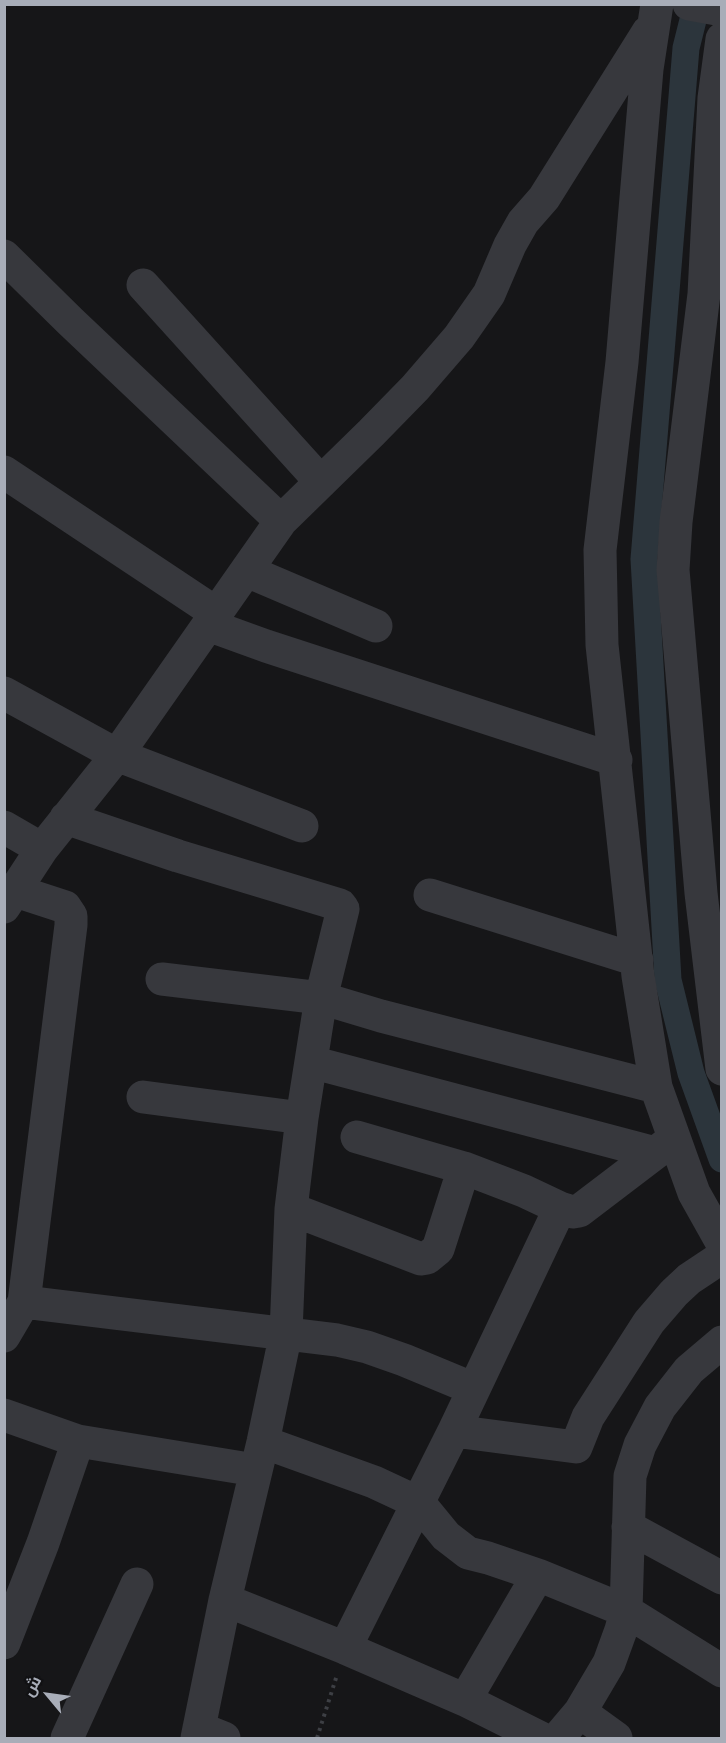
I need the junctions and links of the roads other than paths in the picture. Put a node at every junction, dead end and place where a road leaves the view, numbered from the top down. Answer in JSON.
{"nodes":[{"id":1,"x":656,"y":13,"type":"edge"},
{"id":2,"x":722,"y":39,"type":"edge"},
{"id":3,"x":4,"y":256,"type":"edge"},
{"id":4,"x":143,"y":285,"type":"dead end"},
{"id":5,"x":4,"y":472,"type":"edge"},
{"id":6,"x":321,"y":482,"type":"junction"},
{"id":7,"x":281,"y":521,"type":"junction"},
{"id":8,"x":247,"y":571,"type":"junction"},
{"id":9,"x":212,"y":619,"type":"junction"},
{"id":10,"x":376,"y":626,"type":"dead end"},
{"id":11,"x":4,"y":693,"type":"edge"},
{"id":12,"x":117,"y":755,"type":"junction"},
{"id":13,"x":616,"y":760,"type":"junction"},
{"id":14,"x":66,"y":818,"type":"junction"},
{"id":15,"x":302,"y":826,"type":"dead end"},
{"id":16,"x":4,"y":827,"type":"edge"},
{"id":17,"x":42,"y":849,"type":"junction"},
{"id":18,"x":430,"y":895,"type":"dead end"},
{"id":19,"x":10,"y":899,"type":"edge"},
{"id":20,"x":637,"y":960,"type":"junction"},
{"id":21,"x":162,"y":979,"type":"dead end"},
{"id":22,"x":321,"y":998,"type":"junction"},
{"id":23,"x":311,"y":1062,"type":"junction"},
{"id":24,"x":722,"y":1069,"type":"edge"},
{"id":25,"x":656,"y":1087,"type":"junction"},
{"id":26,"x":143,"y":1097,"type":"dead end"},
{"id":27,"x":302,"y":1118,"type":"junction"},
{"id":28,"x":357,"y":1137,"type":"dead end"},
{"id":29,"x":664,"y":1146,"type":"junction"},
{"id":30,"x":464,"y":1168,"type":"junction"},
{"id":31,"x":560,"y":1208,"type":"junction"},
{"id":32,"x":291,"y":1209,"type":"junction"},
{"id":33,"x":722,"y":1243,"type":"edge"},
{"id":34,"x":722,"y":1257,"type":"edge"},
{"id":35,"x":24,"y":1302,"type":"junction"},
{"id":36,"x":286,"y":1333,"type":"junction"},
{"id":37,"x":4,"y":1336,"type":"edge"},
{"id":38,"x":722,"y":1342,"type":"edge"},
{"id":39,"x":474,"y":1389,"type":"junction"},
{"id":40,"x":4,"y":1415,"type":"edge"},
{"id":41,"x":454,"y":1431,"type":"junction"},
{"id":42,"x":78,"y":1441,"type":"junction"},
{"id":43,"x":259,"y":1456,"type":"junction"},
{"id":44,"x":418,"y":1503,"type":"junction"},
{"id":45,"x":628,"y":1527,"type":"junction"},
{"id":46,"x":538,"y":1575,"type":"junction"},
{"id":47,"x":722,"y":1578,"type":"edge"},
{"id":48,"x":137,"y":1584,"type":"dead end"},
{"id":49,"x":225,"y":1600,"type":"junction"},
{"id":50,"x":626,"y":1611,"type":"junction"},
{"id":51,"x":4,"y":1643,"type":"edge"},
{"id":52,"x":345,"y":1648,"type":"junction"},
{"id":53,"x":722,"y":1671,"type":"edge"},
{"id":54,"x":465,"y":1700,"type":"junction"},
{"id":55,"x":580,"y":1712,"type":"junction"},
{"id":56,"x":207,"y":1735,"type":"edge"},
{"id":57,"x":67,"y":1738,"type":"edge"},
{"id":58,"x":541,"y":1738,"type":"edge"},
{"id":59,"x":558,"y":1738,"type":"edge"},
{"id":60,"x":616,"y":1738,"type":"edge"}],
"edges":[{"from":1,"to":6,"type":"street"},
{"from":1,"to":13,"type":"street"},
{"from":2,"to":24,"type":"street"},
{"from":3,"to":7,"type":"street"},
{"from":4,"to":6,"type":"street"},
{"from":5,"to":9,"type":"street"},
{"from":6,"to":7,"type":"street"},
{"from":7,"to":8,"type":"street"},
{"from":8,"to":9,"type":"street"},
{"from":8,"to":10,"type":"street"},
{"from":9,"to":12,"type":"street"},
{"from":9,"to":13,"type":"street"},
{"from":11,"to":12,"type":"street"},
{"from":12,"to":14,"type":"street"},
{"from":12,"to":15,"type":"street"},
{"from":13,"to":20,"type":"street"},
{"from":14,"to":17,"type":"street"},
{"from":14,"to":22,"type":"street"},
{"from":16,"to":17,"type":"street"},
{"from":17,"to":19,"type":"street"},
{"from":18,"to":20,"type":"street"},
{"from":19,"to":35,"type":"street"},
{"from":20,"to":25,"type":"street"},
{"from":21,"to":22,"type":"street"},
{"from":22,"to":23,"type":"street"},
{"from":22,"to":25,"type":"street"},
{"from":23,"to":27,"type":"street"},
{"from":23,"to":29,"type":"street"},
{"from":25,"to":29,"type":"street"},
{"from":26,"to":27,"type":"street"},
{"from":27,"to":32,"type":"street"},
{"from":28,"to":30,"type":"street"},
{"from":29,"to":31,"type":"street"},
{"from":29,"to":33,"type":"street"},
{"from":30,"to":31,"type":"street"},
{"from":30,"to":32,"type":"street"},
{"from":31,"to":39,"type":"street"},
{"from":32,"to":36,"type":"street"},
{"from":34,"to":41,"type":"street"},
{"from":35,"to":36,"type":"street"},
{"from":35,"to":37,"type":"street"},
{"from":36,"to":39,"type":"street"},
{"from":36,"to":43,"type":"street"},
{"from":38,"to":45,"type":"street"},
{"from":39,"to":41,"type":"street"},
{"from":40,"to":42,"type":"street"},
{"from":41,"to":44,"type":"street"},
{"from":42,"to":43,"type":"street"},
{"from":42,"to":51,"type":"street"},
{"from":43,"to":44,"type":"street"},
{"from":43,"to":49,"type":"street"},
{"from":44,"to":46,"type":"street"},
{"from":44,"to":52,"type":"street"},
{"from":45,"to":47,"type":"street"},
{"from":45,"to":50,"type":"street"},
{"from":46,"to":50,"type":"street"},
{"from":46,"to":54,"type":"street"},
{"from":48,"to":57,"type":"street"},
{"from":49,"to":52,"type":"street"},
{"from":49,"to":56,"type":"street"},
{"from":50,"to":53,"type":"street"},
{"from":50,"to":55,"type":"street"},
{"from":52,"to":54,"type":"street"},
{"from":54,"to":58,"type":"street"},
{"from":55,"to":59,"type":"street"},
{"from":55,"to":60,"type":"street"}]}
